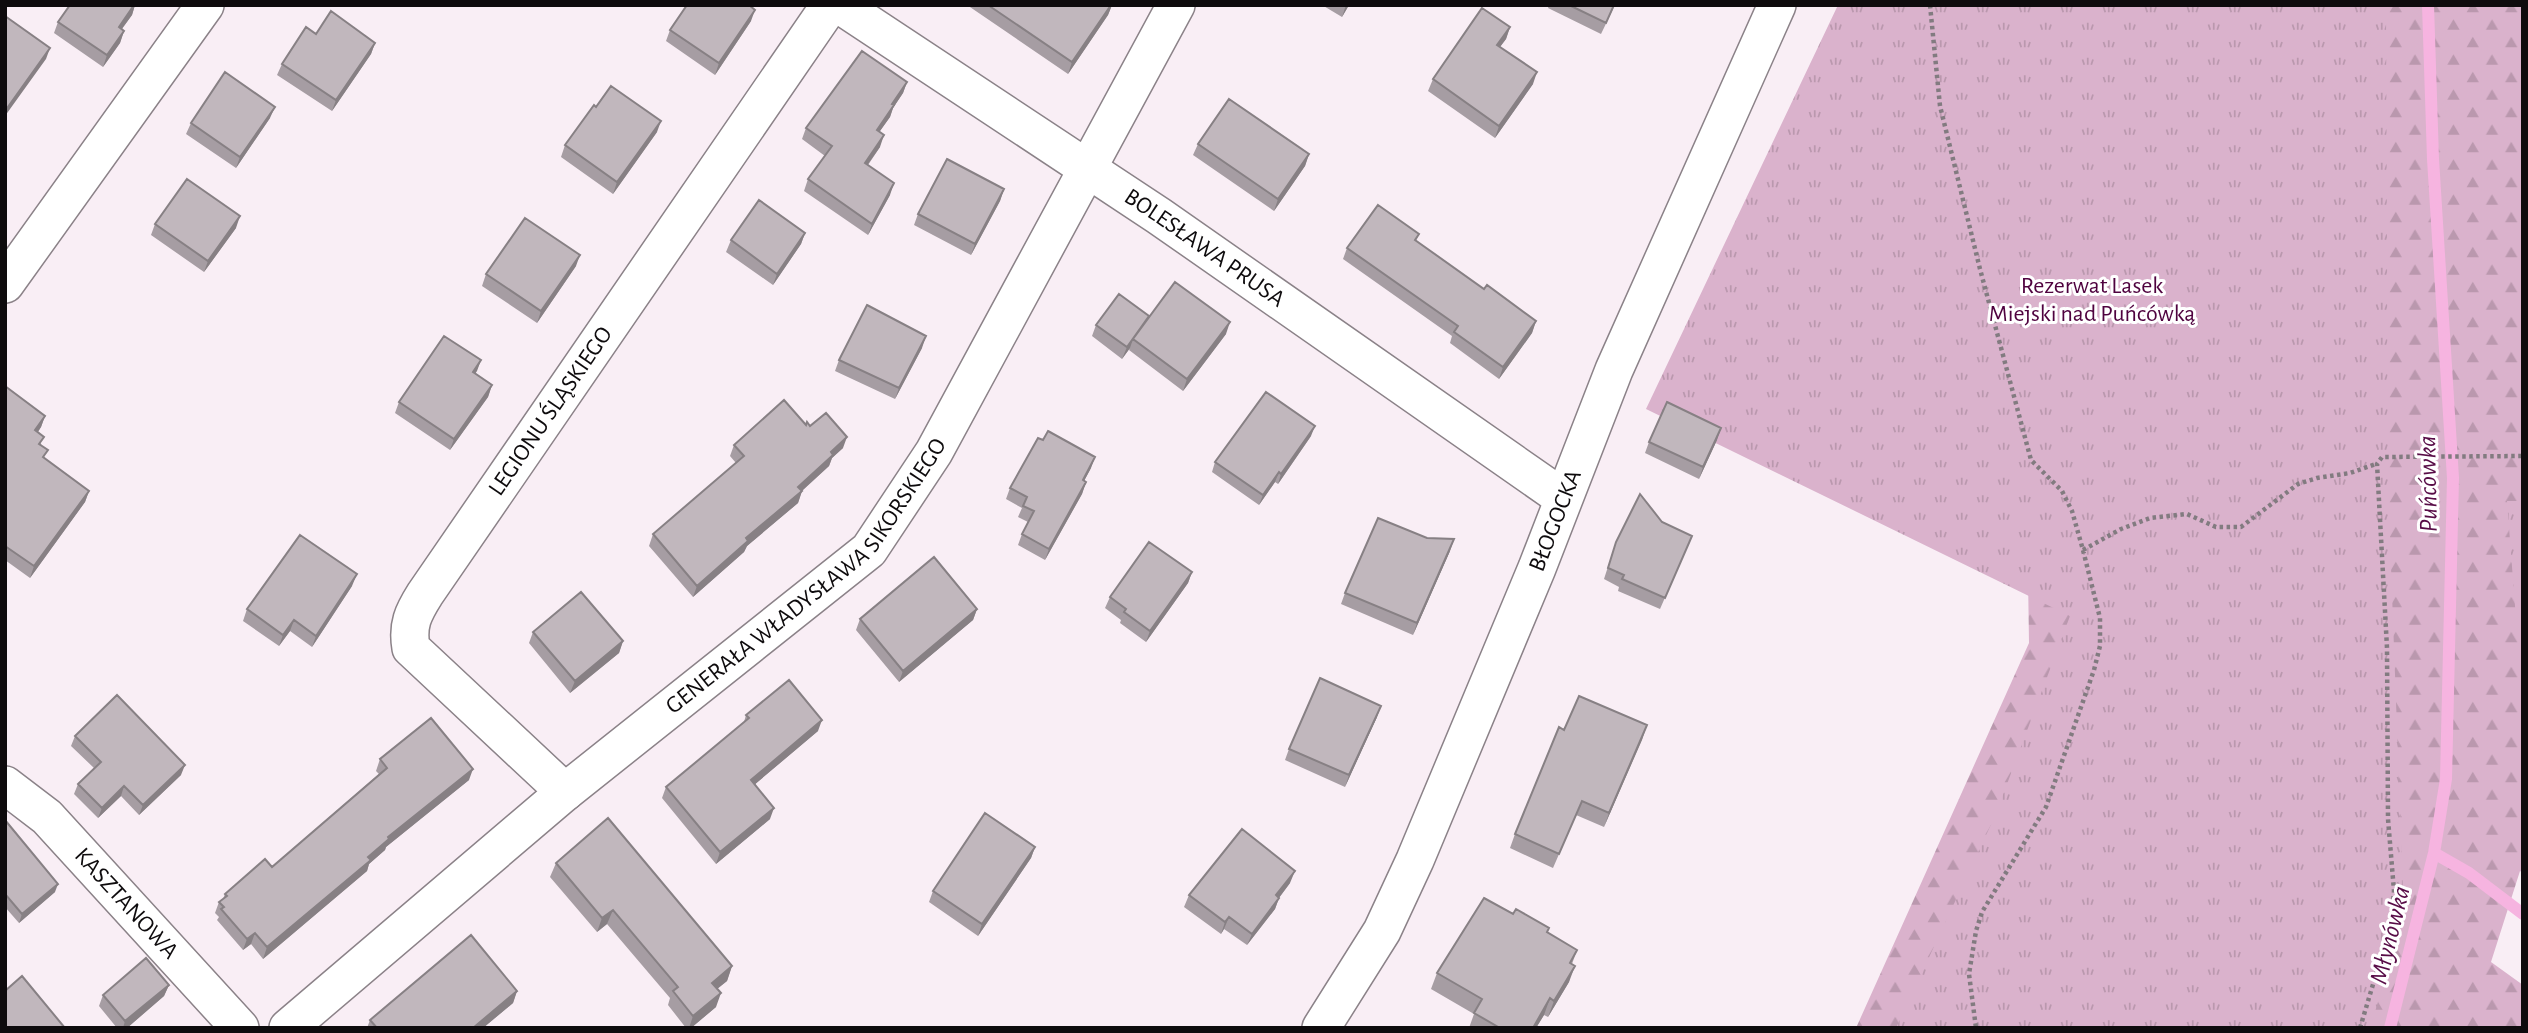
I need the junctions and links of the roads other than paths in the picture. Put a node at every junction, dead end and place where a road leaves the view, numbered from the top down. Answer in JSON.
{"nodes":[{"id":1,"x":205,"y":5,"type":"edge"},
{"id":2,"x":830,"y":5,"type":"edge"},
{"id":3,"x":840,"y":5,"type":"edge"},
{"id":4,"x":1176,"y":5,"type":"edge"},
{"id":5,"x":1777,"y":5,"type":"edge"},
{"id":6,"x":1086,"y":170,"type":"junction"},
{"id":7,"x":5,"y":284,"type":"edge"},
{"id":8,"x":1563,"y":498,"type":"junction"},
{"id":9,"x":5,"y":785,"type":"edge"},
{"id":10,"x":565,"y":792,"type":"junction"},
{"id":11,"x":240,"y":1028,"type":"edge"},
{"id":12,"x":288,"y":1028,"type":"edge"},
{"id":13,"x":1321,"y":1028,"type":"edge"}],
"edges":[{"from":1,"to":7,"type":"street"},
{"from":2,"to":10,"type":"street","name":"LEGIONU ŚLĄSKIEGO"},
{"from":3,"to":6,"type":"street","name":"BOLESŁAWA PRUSA"},
{"from":4,"to":6,"type":"street","name":"GENERAŁA WŁADYSŁAWA SIKORSKIEGO"},
{"from":5,"to":8,"type":"street","name":"BŁOGOCKA"},
{"from":6,"to":8,"type":"street","name":"BOLESŁAWA PRUSA"},
{"from":6,"to":10,"type":"street","name":"GENERAŁA WŁADYSŁAWA SIKORSKIEGO"},
{"from":8,"to":13,"type":"street","name":"BŁOGOCKA"},
{"from":9,"to":11,"type":"street","name":"KASZTANOWA"},
{"from":10,"to":12,"type":"street","name":"GENERAŁA WŁADYSŁAWA SIKORSKIEGO"}]}
